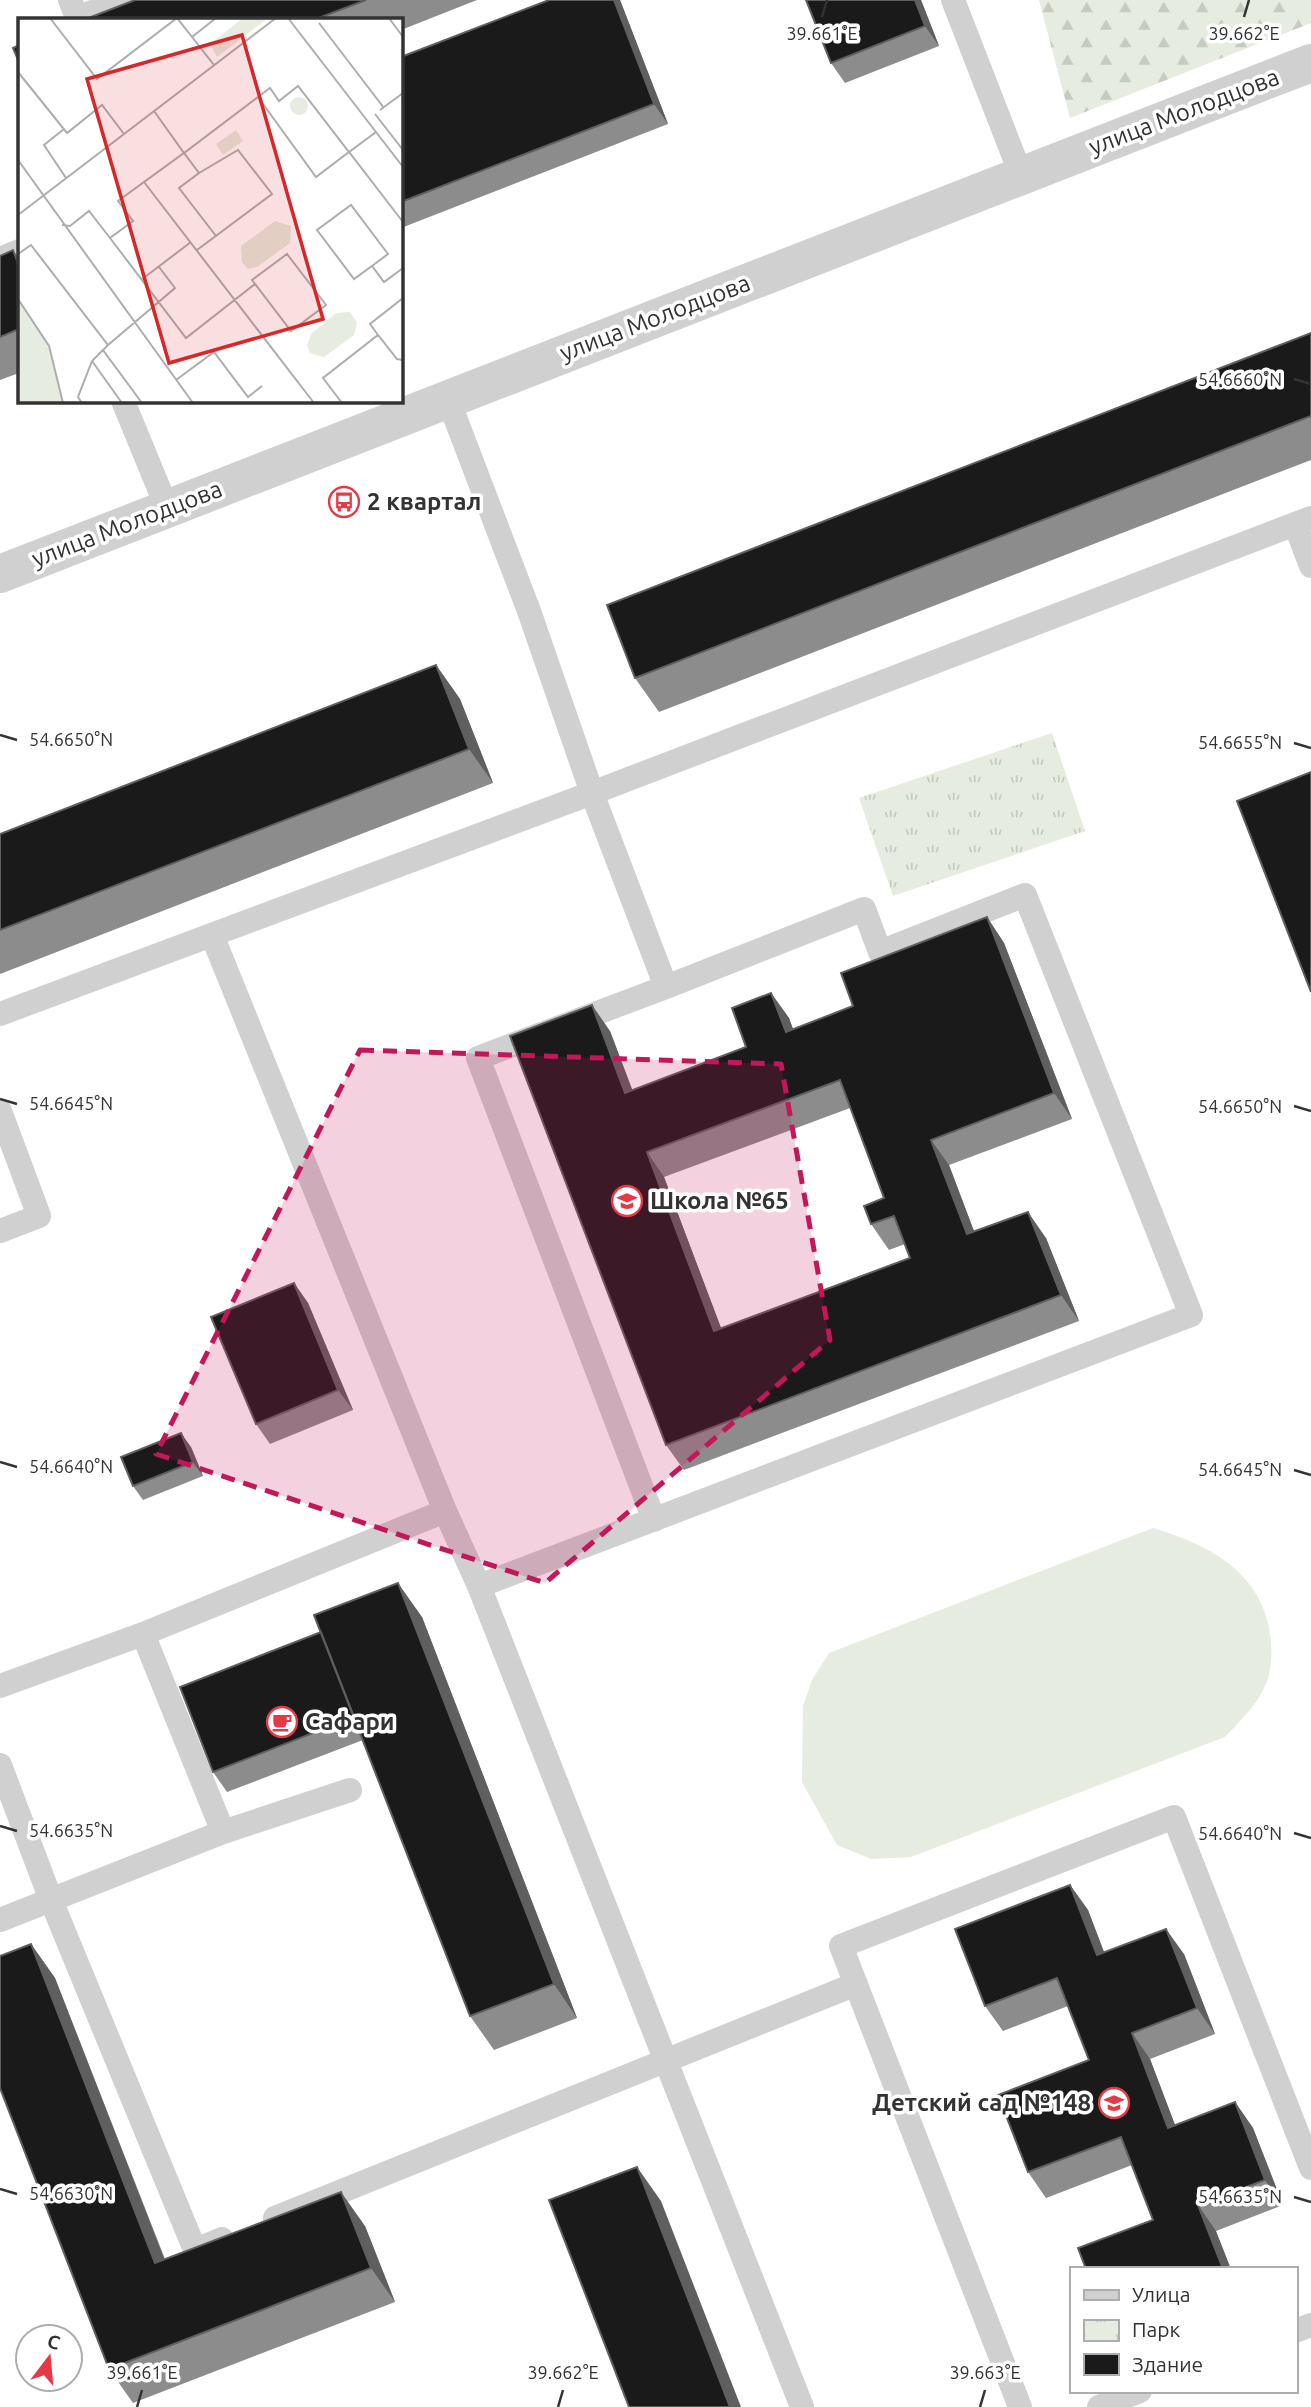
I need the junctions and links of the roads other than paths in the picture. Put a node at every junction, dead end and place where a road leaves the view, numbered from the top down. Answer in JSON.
{"nodes":[{"id":1,"x":70,"y":0,"type":"edge"},
{"id":2,"x":123,"y":0,"type":"edge"},
{"id":3,"x":953,"y":0,"type":"edge"},
{"id":4,"x":1311,"y":63,"type":"edge"},
{"id":5,"x":1021,"y":176,"type":"junction"},
{"id":6,"x":18,"y":251,"type":"edge"},
{"id":7,"x":0,"y":259,"type":"edge"},
{"id":8,"x":448,"y":399,"type":"junction"},
{"id":9,"x":123,"y":402,"type":"edge"},
{"id":10,"x":167,"y":508,"type":"junction"},
{"id":11,"x":1303,"y":521,"type":"edge"},
{"id":12,"x":1311,"y":566,"type":"edge"},
{"id":13,"x":0,"y":573,"type":"edge"},
{"id":14,"x":592,"y":793,"type":"junction"},
{"id":15,"x":212,"y":935,"type":"junction"},
{"id":16,"x":666,"y":987,"type":"junction"},
{"id":17,"x":0,"y":1014,"type":"edge"},
{"id":18,"x":0,"y":1111,"type":"edge"},
{"id":19,"x":0,"y":1231,"type":"edge"},
{"id":20,"x":445,"y":1511,"type":"junction"},
{"id":21,"x":654,"y":1520,"type":"junction"},
{"id":22,"x":478,"y":1587,"type":"junction"},
{"id":23,"x":143,"y":1634,"type":"junction"},
{"id":24,"x":0,"y":1686,"type":"edge"},
{"id":25,"x":0,"y":1765,"type":"edge"},
{"id":26,"x":350,"y":1790,"type":"dead end"},
{"id":27,"x":223,"y":1832,"type":"junction"},
{"id":28,"x":51,"y":1900,"type":"junction"},
{"id":29,"x":0,"y":1920,"type":"edge"},
{"id":30,"x":856,"y":1984,"type":"junction"},
{"id":31,"x":665,"y":2059,"type":"junction"},
{"id":32,"x":1311,"y":2168,"type":"edge"},
{"id":33,"x":1135,"y":2393,"type":"edge"},
{"id":34,"x":802,"y":2407,"type":"edge"},
{"id":35,"x":1020,"y":2407,"type":"edge"},
{"id":36,"x":1099,"y":2407,"type":"edge"}],
"edges":[{"from":1,"to":2,"type":"lane"},
{"from":3,"to":5,"type":"lane"},
{"from":4,"to":5,"type":"street","name":"улица Молодцова"},
{"from":5,"to":8,"type":"street","name":"улица Молодцова"},
{"from":6,"to":7,"type":"lane"},
{"from":8,"to":10,"type":"street","name":"улица Молодцова"},
{"from":8,"to":14,"type":"lane"},
{"from":9,"to":10,"type":"lane"},
{"from":10,"to":13,"type":"street","name":"улица Молодцова"},
{"from":11,"to":12,"type":"lane"},
{"from":11,"to":14,"type":"lane"},
{"from":14,"to":15,"type":"lane"},
{"from":14,"to":16,"type":"lane"},
{"from":15,"to":17,"type":"lane"},
{"from":15,"to":20,"type":"lane"},
{"from":16,"to":21,"type":"lane"},
{"from":16,"to":21,"type":"lane"},
{"from":18,"to":19,"type":"lane"},
{"from":20,"to":22,"type":"lane"},
{"from":20,"to":23,"type":"lane"},
{"from":21,"to":22,"type":"lane"},
{"from":22,"to":31,"type":"lane"},
{"from":23,"to":24,"type":"lane"},
{"from":23,"to":27,"type":"lane"},
{"from":25,"to":28,"type":"lane"},
{"from":26,"to":27,"type":"lane"},
{"from":27,"to":28,"type":"lane"},
{"from":28,"to":29,"type":"lane"},
{"from":28,"to":31,"type":"lane"},
{"from":30,"to":31,"type":"lane"},
{"from":30,"to":32,"type":"lane"},
{"from":30,"to":35,"type":"lane"},
{"from":31,"to":34,"type":"lane"},
{"from":33,"to":36,"type":"lane"}]}
